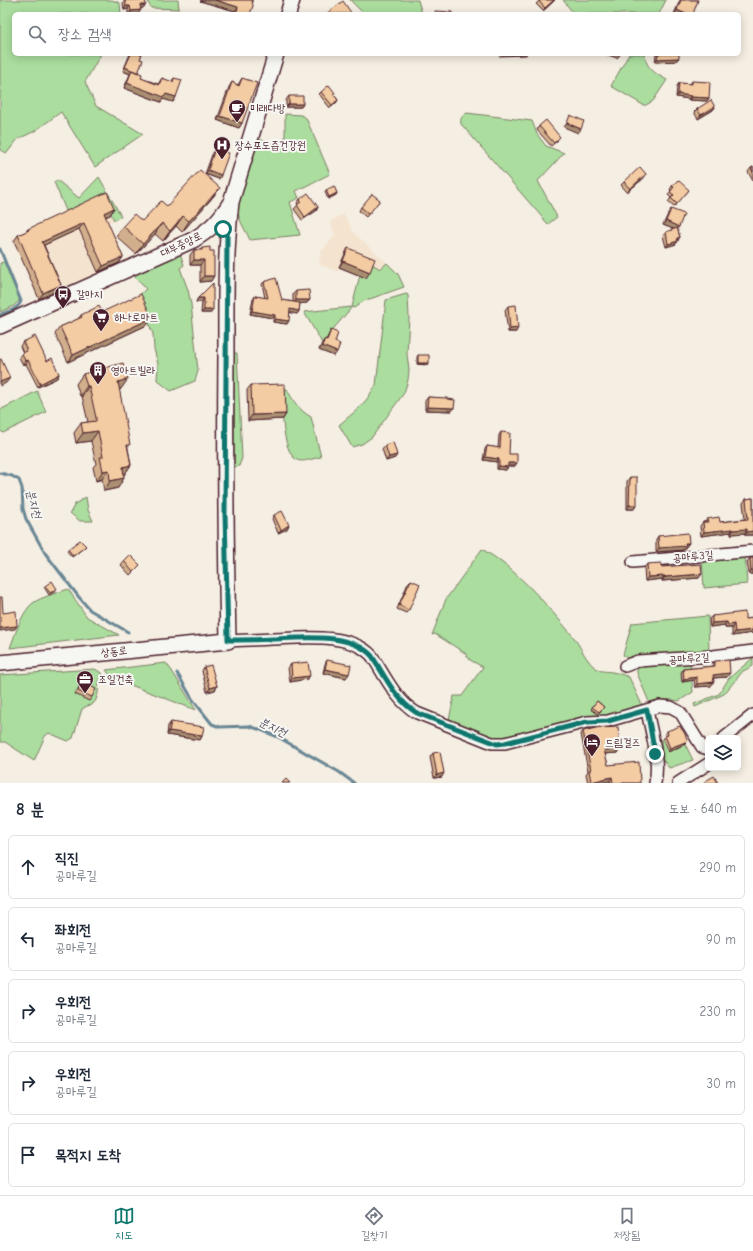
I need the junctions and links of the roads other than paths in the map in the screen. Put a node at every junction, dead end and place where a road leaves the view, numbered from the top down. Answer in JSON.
{"nodes":[{"id":1,"x":292,"y":0,"type":"edge"},
{"id":2,"x":289,"y":12,"type":"edge"},
{"id":3,"x":275,"y":56,"type":"edge"},
{"id":4,"x":231,"y":202,"type":"junction"},
{"id":5,"x":214,"y":225,"type":"junction"},
{"id":6,"x":227,"y":235,"type":"junction"},
{"id":7,"x":0,"y":326,"type":"edge"},
{"id":8,"x":753,"y":550,"type":"edge"},
{"id":9,"x":633,"y":562,"type":"dead end"},
{"id":10,"x":228,"y":640,"type":"junction"},
{"id":11,"x":753,"y":651,"type":"edge"},
{"id":12,"x":0,"y":663,"type":"edge"},
{"id":13,"x":625,"y":666,"type":"dead end"},
{"id":14,"x":647,"y":710,"type":"junction"},
{"id":15,"x":753,"y":715,"type":"edge"},
{"id":16,"x":728,"y":735,"type":"edge"},
{"id":17,"x":705,"y":748,"type":"edge"},
{"id":18,"x":705,"y":766,"type":"edge"},
{"id":19,"x":655,"y":783,"type":"edge"},
{"id":20,"x":678,"y":783,"type":"edge"}],
"edges":[{"from":1,"to":2,"type":"street"},
{"from":3,"to":4,"type":"street","name":"대부중앙로"},
{"from":4,"to":5,"type":"street","name":"대부중앙로"},
{"from":4,"to":6,"type":"street"},
{"from":5,"to":6,"type":"street"},
{"from":5,"to":7,"type":"street","name":"대부중앙로"},
{"from":6,"to":10,"type":"street"},
{"from":8,"to":9,"type":"street","name":"공마루3길"},
{"from":10,"to":12,"type":"street","name":"상동로"},
{"from":10,"to":14,"type":"street"},
{"from":11,"to":13,"type":"street","name":"공마루2길"},
{"from":14,"to":17,"type":"street"},
{"from":14,"to":19,"type":"street"},
{"from":15,"to":16,"type":"street"},
{"from":18,"to":20,"type":"street"}]}
